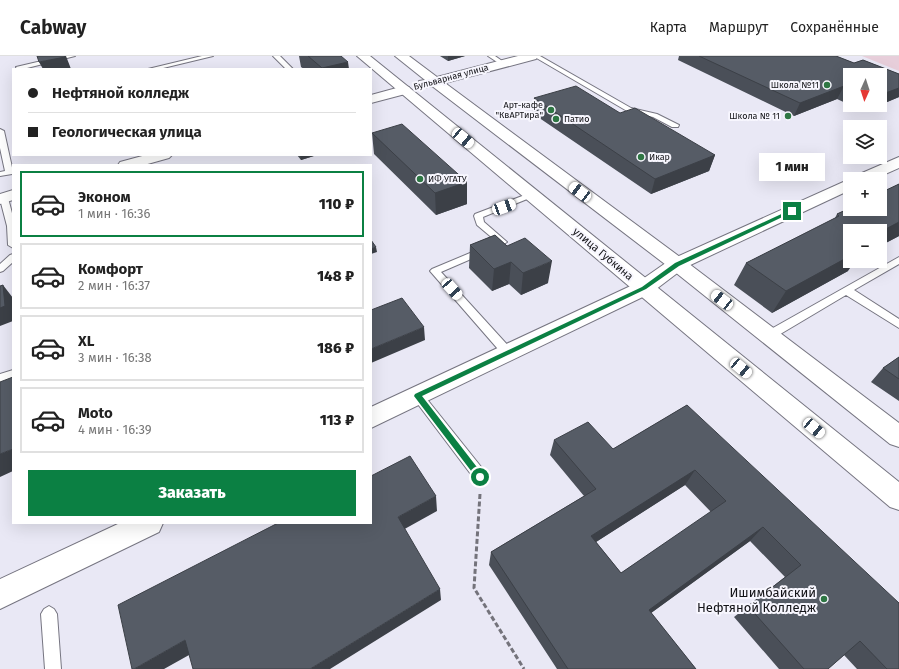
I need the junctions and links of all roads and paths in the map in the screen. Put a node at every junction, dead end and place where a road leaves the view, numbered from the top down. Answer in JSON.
{"nodes":[{"id":1,"x":72,"y":56,"type":"edge"},
{"id":2,"x":178,"y":56,"type":"edge"},
{"id":3,"x":210,"y":56,"type":"edge"},
{"id":4,"x":276,"y":56,"type":"edge"},
{"id":5,"x":363,"y":56,"type":"edge"},
{"id":6,"x":401,"y":56,"type":"edge"},
{"id":7,"x":490,"y":56,"type":"edge"},
{"id":8,"x":532,"y":56,"type":"edge"},
{"id":9,"x":536,"y":56,"type":"edge"},
{"id":10,"x":183,"y":62,"type":"junction"},
{"id":11,"x":502,"y":63,"type":"junction"},
{"id":12,"x":20,"y":68,"type":"edge"},
{"id":13,"x":156,"y":68,"type":"edge"},
{"id":14,"x":289,"y":68,"type":"edge"},
{"id":15,"x":435,"y":81,"type":"junction"},
{"id":16,"x":404,"y":90,"type":"junction"},
{"id":17,"x":372,"y":99,"type":"edge"},
{"id":18,"x":675,"y":124,"type":"dead end"},
{"id":19,"x":0,"y":131,"type":"edge"},
{"id":20,"x":160,"y":156,"type":"edge"},
{"id":21,"x":899,"y":162,"type":"edge"},
{"id":22,"x":130,"y":164,"type":"edge"},
{"id":23,"x":877,"y":172,"type":"edge"},
{"id":24,"x":0,"y":174,"type":"edge"},
{"id":25,"x":843,"y":187,"type":"edge"},
{"id":26,"x":533,"y":195,"type":"junction"},
{"id":27,"x":6,"y":197,"type":"edge"},
{"id":28,"x":12,"y":236,"type":"edge"},
{"id":29,"x":12,"y":258,"type":"edge"},
{"id":30,"x":899,"y":260,"type":"edge"},
{"id":31,"x":677,"y":264,"type":"junction"},
{"id":32,"x":0,"y":269,"type":"edge"},
{"id":33,"x":644,"y":288,"type":"junction"},
{"id":34,"x":846,"y":290,"type":"junction"},
{"id":35,"x":899,"y":324,"type":"edge"},
{"id":36,"x":768,"y":336,"type":"junction"},
{"id":37,"x":508,"y":353,"type":"junction"},
{"id":38,"x":12,"y":374,"type":"edge"},
{"id":39,"x":0,"y":379,"type":"edge"},
{"id":40,"x":418,"y":396,"type":"junction"},
{"id":41,"x":372,"y":418,"type":"edge"},
{"id":42,"x":899,"y":437,"type":"edge"},
{"id":43,"x":480,"y":477,"type":"joint"},
{"id":44,"x":899,"y":498,"type":"edge"},
{"id":45,"x":147,"y":524,"type":"edge"},
{"id":46,"x":0,"y":594,"type":"edge"},
{"id":47,"x":49,"y":614,"type":"dead end"},
{"id":48,"x":53,"y":669,"type":"edge"},
{"id":49,"x":524,"y":669,"type":"edge"}],
"edges":[{"from":1,"to":12,"type":"lane"},
{"from":2,"to":10,"type":"lane"},
{"from":3,"to":10,"type":"lane"},
{"from":4,"to":14,"type":"lane"},
{"from":5,"to":16,"type":"main road","name":"улица Губкина"},
{"from":6,"to":15,"type":"main road"},
{"from":7,"to":11,"type":"lane"},
{"from":8,"to":11,"type":"main road","name":"Бульварная улица"},
{"from":9,"to":18,"type":"lane"},
{"from":10,"to":13,"type":"lane"},
{"from":11,"to":15,"type":"main road","name":"Бульварная улица"},
{"from":15,"to":16,"type":"main road","name":"Бульварная улица"},
{"from":15,"to":31,"type":"main road"},
{"from":16,"to":17,"type":"main road","name":"Бульварная улица"},
{"from":16,"to":26,"type":"main road","name":"улица Губкина"},
{"from":19,"to":24,"type":"lane"},
{"from":20,"to":22,"type":"main road"},
{"from":21,"to":23,"type":"main road"},
{"from":25,"to":31,"type":"main road"},
{"from":26,"to":33,"type":"main road","name":"улица Губкина"},
{"from":26,"to":37,"type":"lane"},
{"from":27,"to":28,"type":"lane"},
{"from":29,"to":32,"type":"lane"},
{"from":30,"to":34,"type":"lane"},
{"from":31,"to":33,"type":"main road"},
{"from":31,"to":36,"type":"main road"},
{"from":33,"to":37,"type":"main road"},
{"from":33,"to":44,"type":"main road","name":"улица Губкина"},
{"from":34,"to":35,"type":"lane"},
{"from":34,"to":36,"type":"lane"},
{"from":36,"to":42,"type":"main road"},
{"from":37,"to":40,"type":"main road"},
{"from":38,"to":39,"type":"lane"},
{"from":40,"to":41,"type":"main road"},
{"from":40,"to":43,"type":"lane"},
{"from":43,"to":49,"type":"path"},
{"from":45,"to":46,"type":"main road"},
{"from":47,"to":48,"type":"lane"}]}
